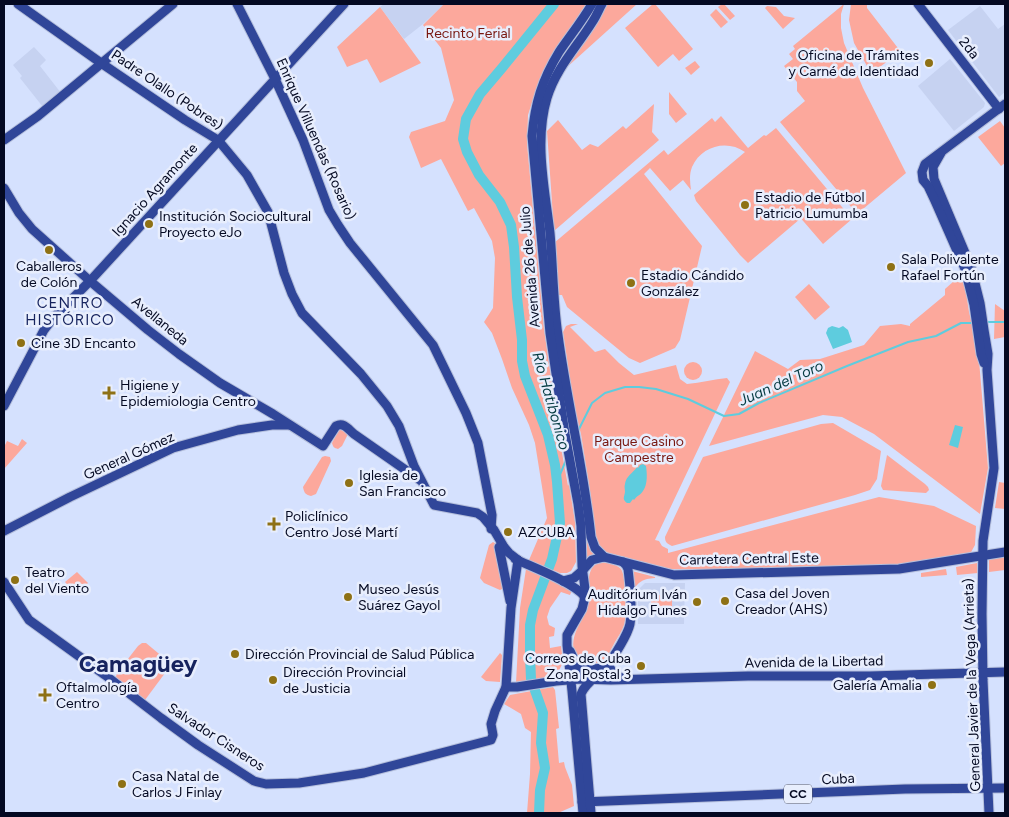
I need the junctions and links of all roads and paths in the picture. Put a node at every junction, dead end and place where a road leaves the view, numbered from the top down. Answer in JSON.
{"nodes":[{"id":1,"x":18,"y":4,"type":"edge"},
{"id":2,"x":173,"y":4,"type":"edge"},
{"id":3,"x":237,"y":4,"type":"edge"},
{"id":4,"x":344,"y":4,"type":"edge"},
{"id":5,"x":592,"y":4,"type":"edge"},
{"id":6,"x":602,"y":4,"type":"edge"},
{"id":7,"x":918,"y":4,"type":"edge"},
{"id":8,"x":101,"y":63,"type":"junction"},
{"id":9,"x":275,"y":79,"type":"junction"},
{"id":10,"x":1002,"y":106,"type":"edge"},
{"id":11,"x":4,"y":140,"type":"edge"},
{"id":12,"x":218,"y":140,"type":"junction"},
{"id":13,"x":941,"y":153,"type":"junction"},
{"id":14,"x":924,"y":172,"type":"junction"},
{"id":15,"x":934,"y":179,"type":"junction"},
{"id":16,"x":4,"y":188,"type":"edge"},
{"id":17,"x":90,"y":281,"type":"junction"},
{"id":18,"x":978,"y":310,"type":"junction"},
{"id":19,"x":4,"y":406,"type":"edge"},
{"id":20,"x":273,"y":414,"type":"junction"},
{"id":21,"x":272,"y":424,"type":"junction"},
{"id":22,"x":289,"y":425,"type":"junction"},
{"id":23,"x":420,"y":480,"type":"junction"},
{"id":24,"x":490,"y":526,"type":"junction"},
{"id":25,"x":4,"y":532,"type":"edge"},
{"id":26,"x":983,"y":541,"type":"junction"},
{"id":27,"x":499,"y":547,"type":"junction"},
{"id":28,"x":1005,"y":552,"type":"edge"},
{"id":29,"x":982,"y":556,"type":"junction"},
{"id":30,"x":604,"y":557,"type":"junction"},
{"id":31,"x":970,"y":558,"type":"junction"},
{"id":32,"x":518,"y":560,"type":"junction"},
{"id":33,"x":623,"y":562,"type":"junction"},
{"id":34,"x":582,"y":571,"type":"junction"},
{"id":35,"x":560,"y":580,"type":"junction"},
{"id":36,"x":4,"y":582,"type":"edge"},
{"id":37,"x":584,"y":597,"type":"junction"},
{"id":38,"x":511,"y":608,"type":"junction"},
{"id":39,"x":566,"y":645,"type":"junction"},
{"id":40,"x":575,"y":661,"type":"junction"},
{"id":41,"x":609,"y":663,"type":"junction"},
{"id":42,"x":983,"y":672,"type":"junction"},
{"id":43,"x":1005,"y":672,"type":"edge"},
{"id":44,"x":571,"y":679,"type":"junction"},
{"id":45,"x":589,"y":679,"type":"junction"},
{"id":46,"x":623,"y":679,"type":"junction"},
{"id":47,"x":554,"y":681,"type":"junction"},
{"id":48,"x":506,"y":687,"type":"junction"},
{"id":49,"x":517,"y":687,"type":"junction"},
{"id":50,"x":572,"y":691,"type":"junction"},
{"id":51,"x":501,"y":698,"type":"junction"},
{"id":52,"x":988,"y":788,"type":"junction"},
{"id":53,"x":1005,"y":788,"type":"edge"},
{"id":54,"x":588,"y":808,"type":"edge"},
{"id":55,"x":989,"y":813,"type":"edge"}],
"edges":[{"from":1,"to":8,"type":"main road","name":"Padre Olallo (Pobres)"},
{"from":2,"to":8,"type":"main road"},
{"from":3,"to":9,"type":"main road","name":"Enrique Villuendas (Rosario)"},
{"from":4,"to":9,"type":"main road","name":"Ignacio Agramonte"},
{"from":5,"to":34,"type":"main road","name":"Avenida 26 de Julio"},
{"from":6,"to":30,"type":"main road","name":"Avenida 26 de Julio"},
{"from":7,"to":10,"type":"main road","name":"2da"},
{"from":8,"to":11,"type":"main road"},
{"from":8,"to":12,"type":"main road","name":"Padre Olallo (Pobres)"},
{"from":9,"to":12,"type":"main road","name":"Ignacio Agramonte"},
{"from":9,"to":24,"type":"main road","name":"Enrique Villuendas (Rosario)"},
{"from":10,"to":13,"type":"main road"},
{"from":12,"to":17,"type":"main road","name":"Ignacio Agramonte"},
{"from":12,"to":23,"type":"main road","name":"Padre Olallo (Pobres)"},
{"from":13,"to":14,"type":"main road"},
{"from":13,"to":15,"type":"main road"},
{"from":14,"to":15,"type":"main road"},
{"from":14,"to":18,"type":"main road"},
{"from":15,"to":18,"type":"main road"},
{"from":16,"to":17,"type":"main road","name":"Avellaneda"},
{"from":17,"to":19,"type":"main road","name":"Ignacio Agramonte"},
{"from":17,"to":20,"type":"main road","name":"Avellaneda"},
{"from":18,"to":26,"type":"main road","name":"General Javier de la Vega (Arrieta)"},
{"from":20,"to":21,"type":"main road"},
{"from":20,"to":22,"type":"main road","name":"Avellaneda"},
{"from":21,"to":22,"type":"main road","name":"General Gómez"},
{"from":21,"to":25,"type":"main road","name":"General Gómez"},
{"from":22,"to":23,"type":"main road","name":"Avellaneda"},
{"from":23,"to":24,"type":"main road","name":"Padre Olallo (Pobres)"},
{"from":24,"to":27,"type":"main road","name":"Enrique Villuendas (Rosario)"},
{"from":24,"to":32,"type":"main road"},
{"from":26,"to":29,"type":"main road","name":"General Javier de la Vega (Arrieta)"},
{"from":26,"to":31,"type":"main road"},
{"from":27,"to":32,"type":"main road"},
{"from":27,"to":38,"type":"main road","name":"Enrique Villuendas (Rosario)"},
{"from":28,"to":29,"type":"main road","name":"Carretera Central Este"},
{"from":29,"to":31,"type":"main road","name":"Carretera Central Este"},
{"from":29,"to":42,"type":"main road","name":"General Javier de la Vega (Arrieta)"},
{"from":30,"to":33,"type":"main road","name":"Carretera Central Este"},
{"from":30,"to":34,"type":"main road"},
{"from":31,"to":33,"type":"main road","name":"Carretera Central Este"},
{"from":32,"to":35,"type":"main road"},
{"from":32,"to":38,"type":"main road","name":"Enrique Villuendas (Rosario)"},
{"from":33,"to":41,"type":"main road"},
{"from":34,"to":35,"type":"main road"},
{"from":34,"to":37,"type":"main road"},
{"from":35,"to":37,"type":"main road"},
{"from":36,"to":51,"type":"main road","name":"Salvador Cisneros"},
{"from":37,"to":39,"type":"main road"},
{"from":38,"to":48,"type":"main road","name":"Enrique Villuendas (Rosario)"},
{"from":39,"to":40,"type":"main road"},
{"from":39,"to":44,"type":"main road"},
{"from":40,"to":41,"type":"main road"},
{"from":40,"to":45,"type":"main road"},
{"from":41,"to":45,"type":"main road"},
{"from":41,"to":46,"type":"main road"},
{"from":42,"to":43,"type":"main road","name":"Avenida de la Libertad"},
{"from":42,"to":46,"type":"main road","name":"Avenida de la Libertad"},
{"from":42,"to":52,"type":"main road","name":"General Javier de la Vega (Arrieta)"},
{"from":44,"to":45,"type":"main road","name":"Avenida de la Libertad"},
{"from":44,"to":47,"type":"main road","name":"Avenida de la Libertad"},
{"from":44,"to":50,"type":"main road"},
{"from":45,"to":46,"type":"main road","name":"Avenida de la Libertad"},
{"from":45,"to":54,"type":"main road"},
{"from":47,"to":49,"type":"main road","name":"Avenida de la Libertad"},
{"from":47,"to":50,"type":"main road"},
{"from":48,"to":49,"type":"main road","name":"Avenida de la Libertad"},
{"from":48,"to":51,"type":"main road"},
{"from":49,"to":51,"type":"main road"},
{"from":50,"to":54,"type":"main road"},
{"from":52,"to":53,"type":"main road","name":"Cuba","number":"CC"},
{"from":52,"to":54,"type":"main road","name":"Cuba","number":"CC"},
{"from":52,"to":55,"type":"main road","name":"General Javier de la Vega (Arrieta)"}]}
